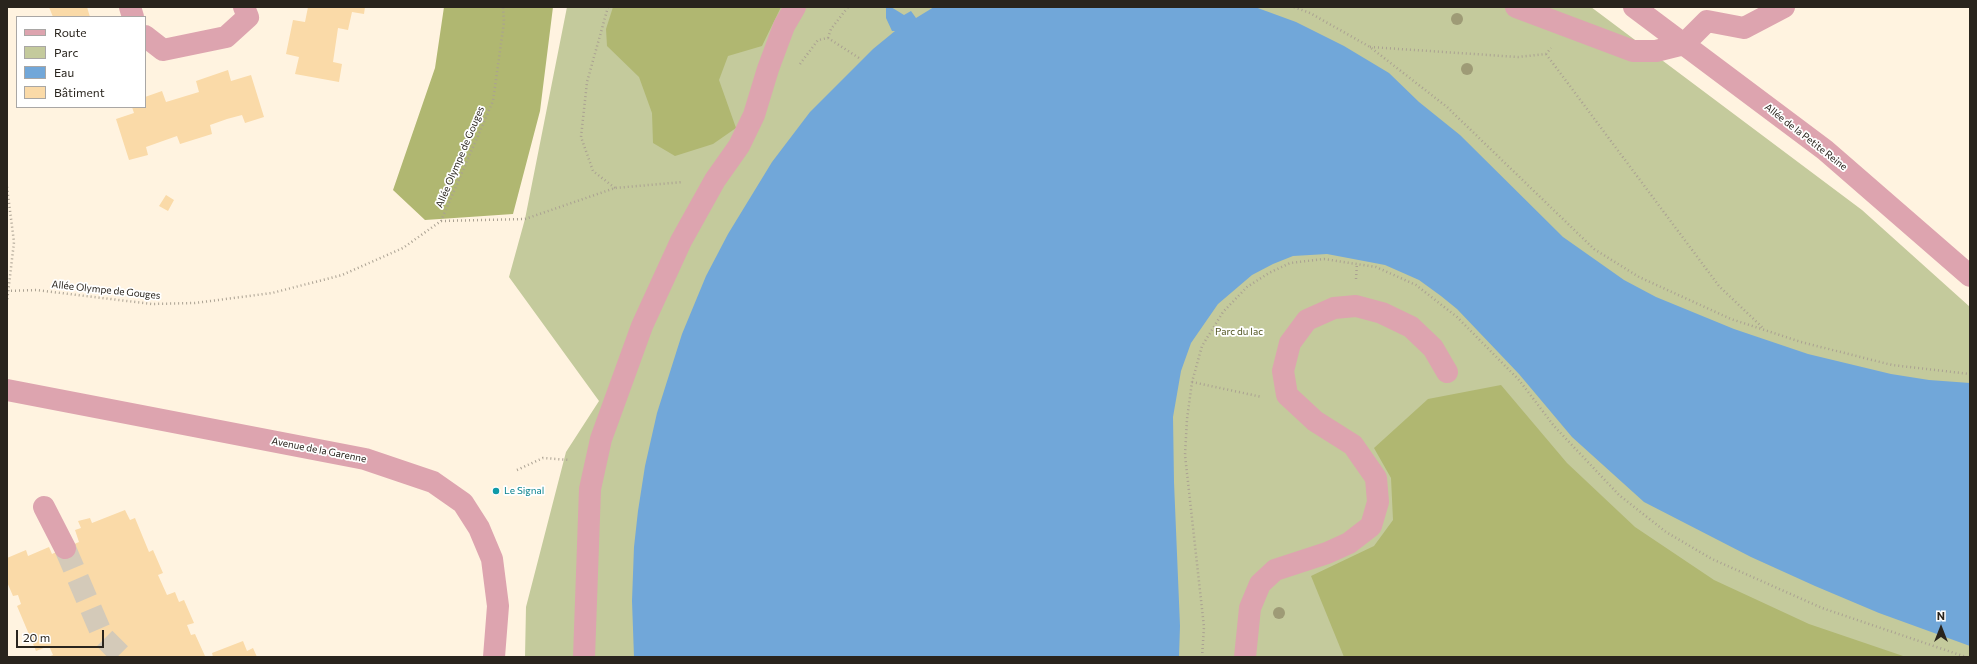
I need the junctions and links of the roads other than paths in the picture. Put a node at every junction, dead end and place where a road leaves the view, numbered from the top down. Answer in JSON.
{"nodes":[{"id":1,"x":244,"y":7,"type":"edge"},
{"id":2,"x":795,"y":7,"type":"edge"},
{"id":3,"x":1516,"y":7,"type":"edge"},
{"id":4,"x":1634,"y":7,"type":"edge"},
{"id":5,"x":1784,"y":7,"type":"edge"},
{"id":6,"x":146,"y":37,"type":"edge"},
{"id":7,"x":1684,"y":44,"type":"junction"},
{"id":8,"x":1970,"y":276,"type":"edge"},
{"id":9,"x":1447,"y":372,"type":"dead end"},
{"id":10,"x":7,"y":390,"type":"edge"},
{"id":11,"x":44,"y":507,"type":"dead end"},
{"id":12,"x":65,"y":548,"type":"tunnel mouth"},
{"id":13,"x":494,"y":657,"type":"edge"},
{"id":14,"x":584,"y":657,"type":"edge"},
{"id":15,"x":1245,"y":657,"type":"edge"}],
"edges":[{"from":1,"to":6,"type":"street"},
{"from":2,"to":14,"type":"street"},
{"from":3,"to":7,"type":"street"},
{"from":4,"to":7,"type":"street","name":"Allée de la Petite Reine"},
{"from":5,"to":7,"type":"street"},
{"from":7,"to":8,"type":"street","name":"Allée de la Petite Reine"},
{"from":9,"to":15,"type":"street"},
{"from":10,"to":13,"type":"street","name":"Avenue de la Garenne"},
{"from":11,"to":12,"type":"street"}]}
